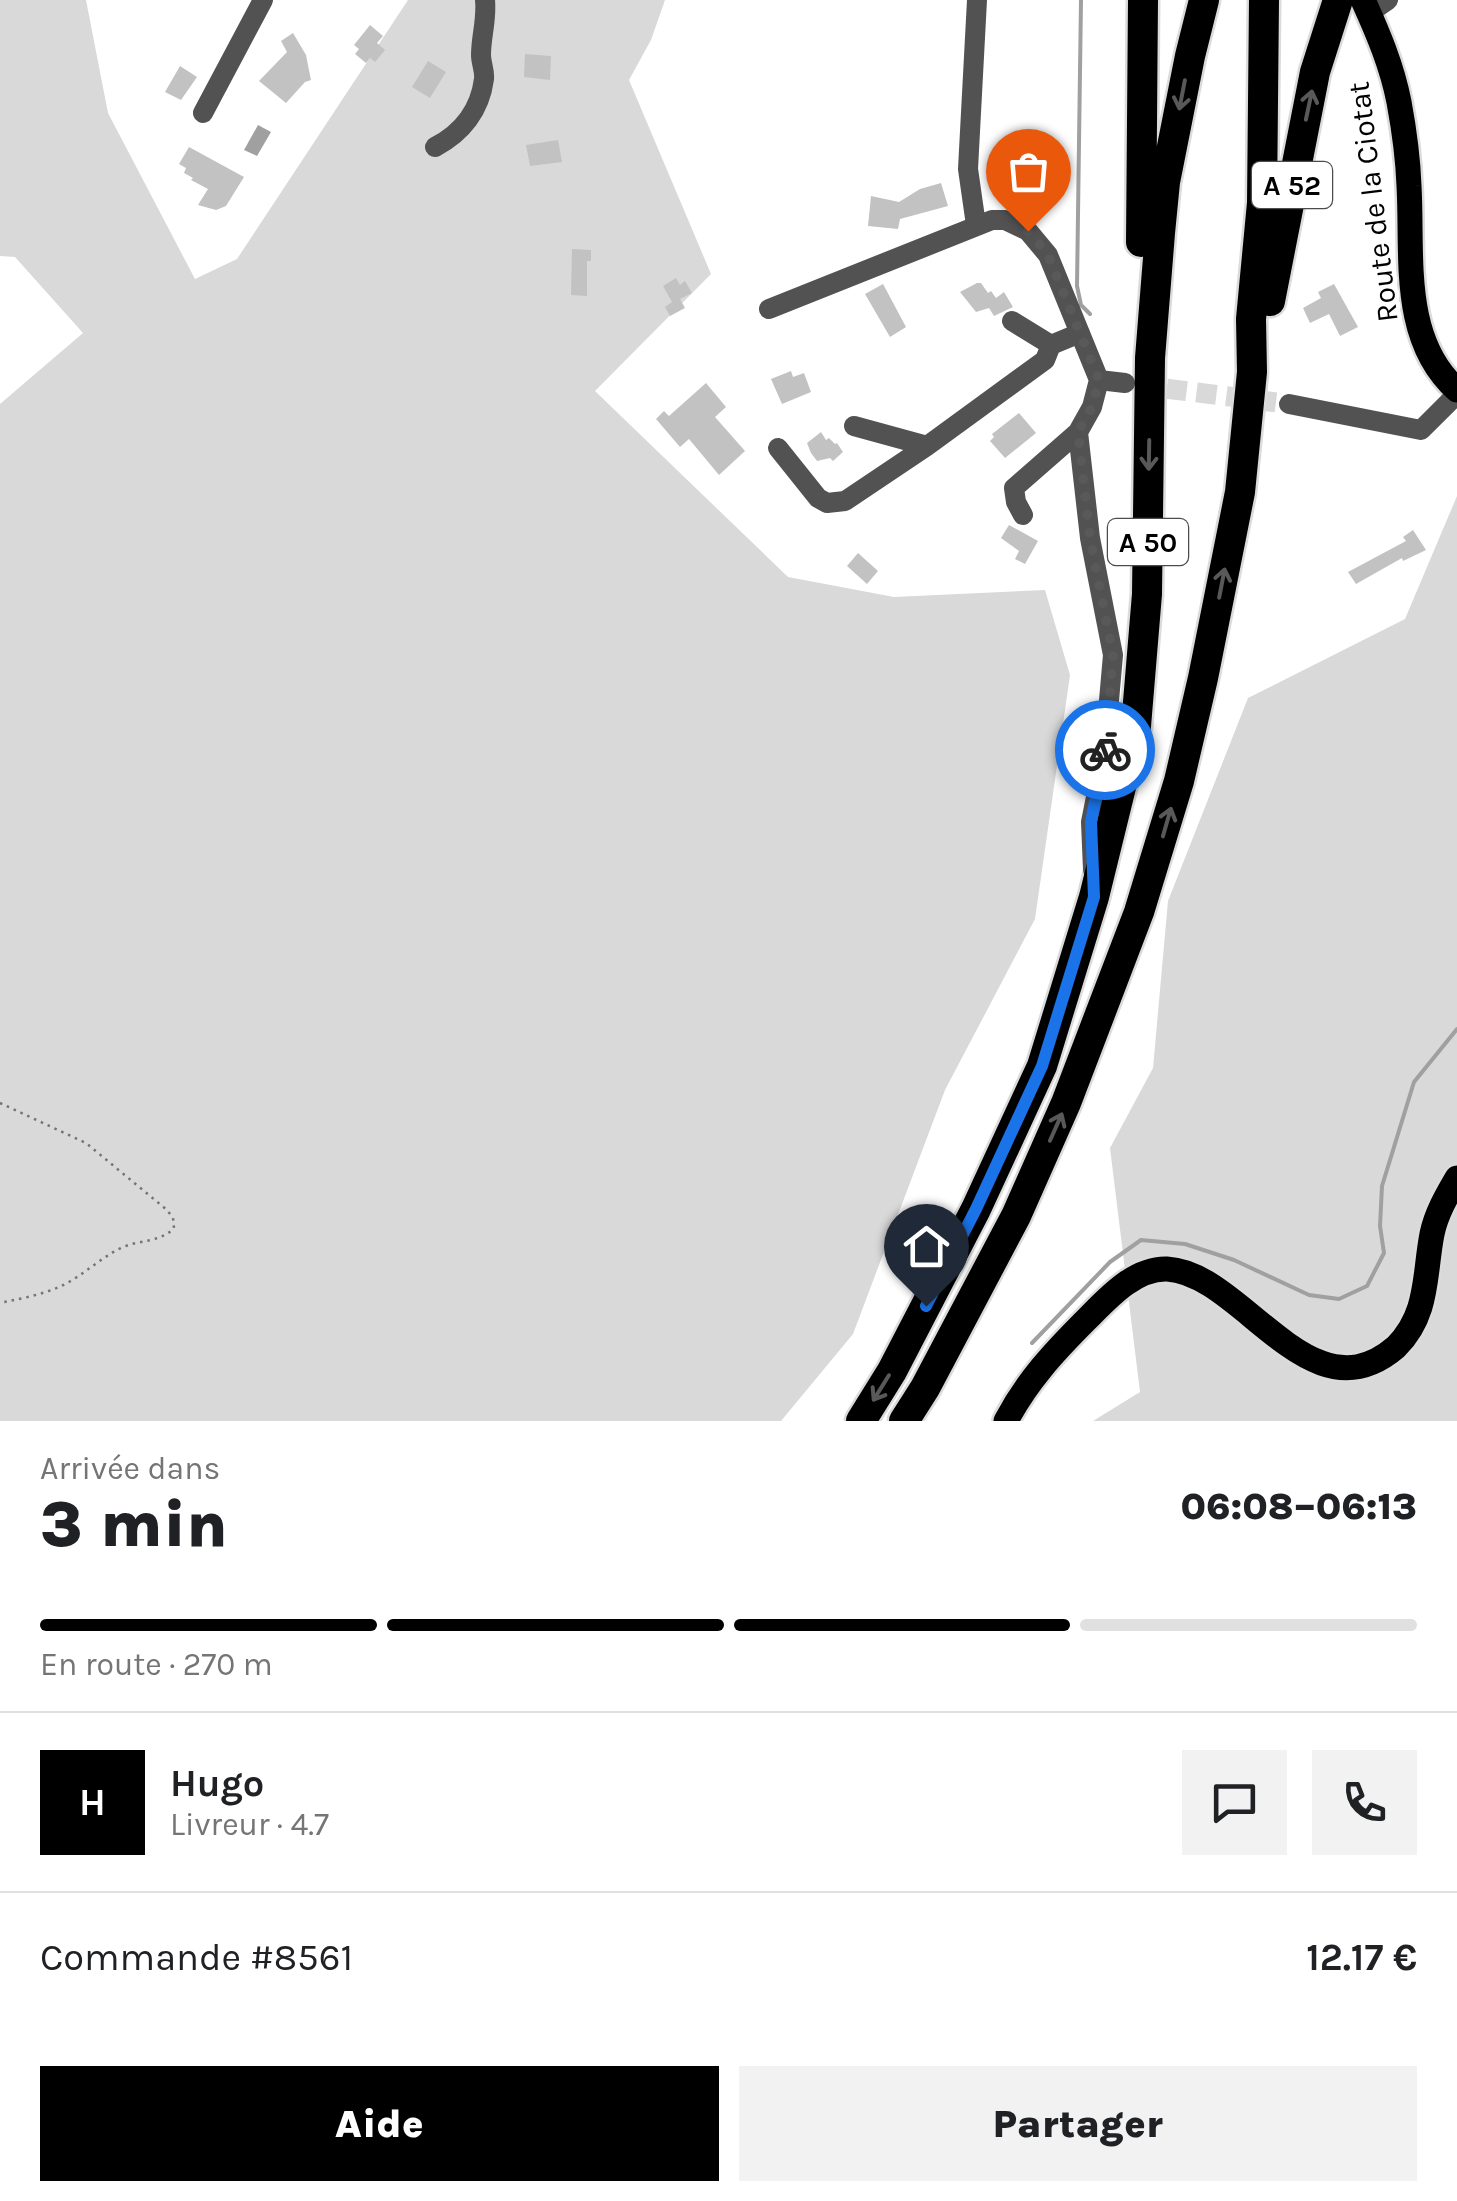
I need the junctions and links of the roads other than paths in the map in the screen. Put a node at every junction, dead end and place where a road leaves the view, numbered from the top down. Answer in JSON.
{"nodes":[{"id":1,"x":264,"y":0,"type":"edge"},
{"id":2,"x":485,"y":0,"type":"edge"},
{"id":3,"x":977,"y":0,"type":"edge"},
{"id":4,"x":1144,"y":0,"type":"edge"},
{"id":5,"x":1204,"y":0,"type":"edge"},
{"id":6,"x":1264,"y":0,"type":"edge"},
{"id":7,"x":1338,"y":0,"type":"edge"},
{"id":8,"x":1374,"y":4,"type":"edge"},
{"id":9,"x":203,"y":113,"type":"dead end"},
{"id":10,"x":436,"y":147,"type":"dead end"},
{"id":11,"x":976,"y":225,"type":"junction"},
{"id":12,"x":768,"y":309,"type":"dead end"},
{"id":13,"x":1012,"y":322,"type":"dead end"},
{"id":14,"x":1080,"y":333,"type":"junction"},
{"id":15,"x":1051,"y":345,"type":"junction"},
{"id":16,"x":1150,"y":358,"type":"junction"},
{"id":17,"x":1252,"y":372,"type":"junction"},
{"id":18,"x":1099,"y":380,"type":"junction"},
{"id":19,"x":1125,"y":383,"type":"tunnel mouth"},
{"id":20,"x":1457,"y":392,"type":"edge"},
{"id":21,"x":1289,"y":404,"type":"tunnel mouth"},
{"id":22,"x":854,"y":426,"type":"dead end"},
{"id":23,"x":1078,"y":432,"type":"junction"},
{"id":24,"x":927,"y":446,"type":"junction"},
{"id":25,"x":778,"y":448,"type":"dead end"},
{"id":26,"x":1023,"y":515,"type":"dead end"},
{"id":27,"x":1094,"y":897,"type":"junction"},
{"id":28,"x":1457,"y":1178,"type":"edge"},
{"id":29,"x":861,"y":1421,"type":"edge"},
{"id":30,"x":904,"y":1421,"type":"edge"},
{"id":31,"x":1006,"y":1421,"type":"edge"}],
"edges":[{"from":1,"to":9,"type":"street"},
{"from":2,"to":10,"type":"street"},
{"from":3,"to":11,"type":"street"},
{"from":4,"to":16,"type":"highway","number":"A 50"},
{"from":5,"to":16,"type":"highway","one_way":true},
{"from":6,"to":17,"type":"highway","number":"A 50"},
{"from":17,"to":7,"type":"highway","number":"A 52","one_way":true},
{"from":8,"to":20,"type":"main road","name":"Route de la Ciotat"},
{"from":11,"to":12,"type":"street"},
{"from":11,"to":14,"type":"street"},
{"from":13,"to":15,"type":"street"},
{"from":14,"to":15,"type":"street"},
{"from":14,"to":18,"type":"street"},
{"from":15,"to":24,"type":"street"},
{"from":16,"to":27,"type":"highway","number":"A 50","one_way":true},
{"from":30,"to":17,"type":"highway","number":"A 50","one_way":true},
{"from":18,"to":19,"type":"street"},
{"from":18,"to":23,"type":"street"},
{"from":20,"to":21,"type":"street"},
{"from":22,"to":24,"type":"street"},
{"from":23,"to":26,"type":"street"},
{"from":23,"to":27,"type":"street"},
{"from":24,"to":25,"type":"street"},
{"from":27,"to":29,"type":"highway","number":"A 50","one_way":true},
{"from":28,"to":31,"type":"main road"}]}
